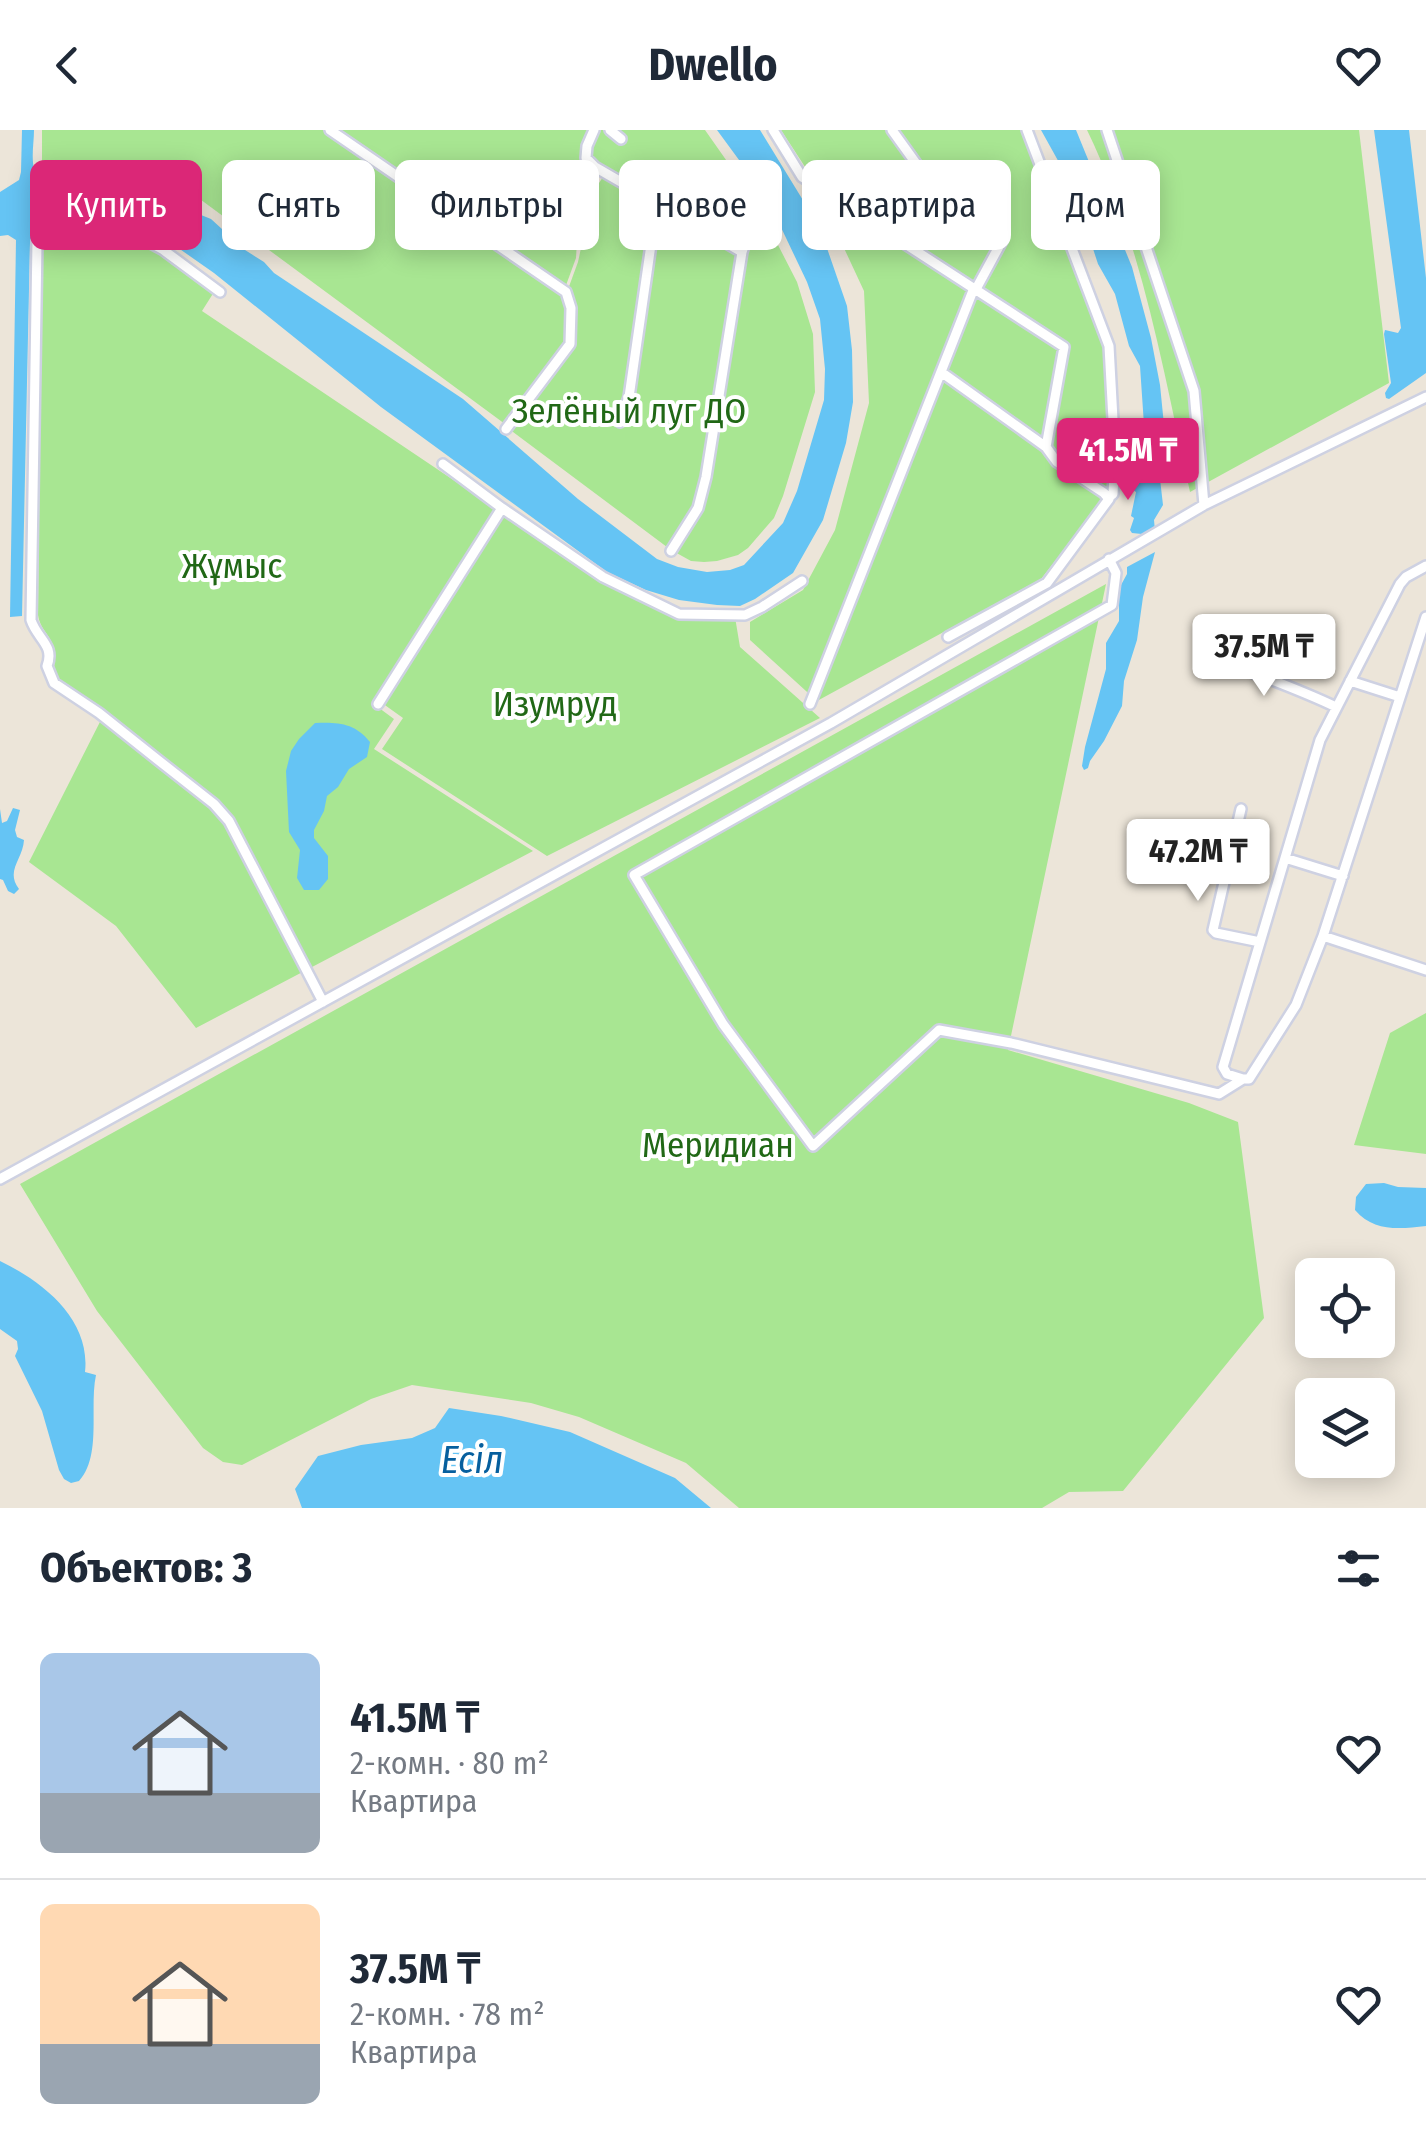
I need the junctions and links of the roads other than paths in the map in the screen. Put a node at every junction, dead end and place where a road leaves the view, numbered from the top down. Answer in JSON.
{"nodes":[{"id":1,"x":330,"y":130,"type":"edge"},
{"id":2,"x":594,"y":130,"type":"edge"},
{"id":3,"x":610,"y":130,"type":"edge"},
{"id":4,"x":773,"y":130,"type":"edge"},
{"id":5,"x":892,"y":130,"type":"edge"},
{"id":6,"x":1027,"y":130,"type":"edge"},
{"id":7,"x":1108,"y":130,"type":"edge"},
{"id":8,"x":621,"y":139,"type":"dead end"},
{"id":9,"x":619,"y":181,"type":"edge"},
{"id":10,"x":650,"y":250,"type":"edge"},
{"id":11,"x":739,"y":250,"type":"edge"},
{"id":12,"x":742,"y":252,"type":"joint"},
{"id":13,"x":975,"y":289,"type":"junction"},
{"id":14,"x":220,"y":292,"type":"dead end"},
{"id":15,"x":941,"y":372,"type":"junction"},
{"id":16,"x":1426,"y":397,"type":"edge"},
{"id":17,"x":620,"y":422,"type":"dead end"},
{"id":18,"x":506,"y":429,"type":"dead end"},
{"id":19,"x":1046,"y":447,"type":"junction"},
{"id":20,"x":443,"y":464,"type":"dead end"},
{"id":21,"x":1108,"y":498,"type":"junction"},
{"id":22,"x":1204,"y":505,"type":"junction"},
{"id":23,"x":502,"y":508,"type":"junction"},
{"id":24,"x":671,"y":551,"type":"dead end"},
{"id":25,"x":1110,"y":559,"type":"junction"},
{"id":26,"x":1426,"y":566,"type":"edge"},
{"id":27,"x":802,"y":581,"type":"dead end"},
{"id":28,"x":1426,"y":617,"type":"edge"},
{"id":29,"x":948,"y":637,"type":"dead end"},
{"id":30,"x":1208,"y":655,"type":"dead end"},
{"id":31,"x":1350,"y":681,"type":"junction"},
{"id":32,"x":1400,"y":698,"type":"junction"},
{"id":33,"x":378,"y":704,"type":"dead end"},
{"id":34,"x":810,"y":704,"type":"dead end"},
{"id":35,"x":1336,"y":707,"type":"junction"},
{"id":36,"x":1241,"y":809,"type":"dead end"},
{"id":37,"x":1285,"y":858,"type":"junction"},
{"id":38,"x":1343,"y":876,"type":"junction"},
{"id":39,"x":1323,"y":936,"type":"junction"},
{"id":40,"x":1260,"y":942,"type":"junction"},
{"id":41,"x":1426,"y":970,"type":"edge"},
{"id":42,"x":323,"y":1002,"type":"junction"},
{"id":43,"x":1243,"y":1080,"type":"junction"},
{"id":44,"x":0,"y":1179,"type":"edge"}],
"edges":[{"from":1,"to":18,"type":"street"},
{"from":2,"to":9,"type":"street"},
{"from":3,"to":8,"type":"street"},
{"from":4,"to":13,"type":"street"},
{"from":5,"to":13,"type":"street"},
{"from":6,"to":21,"type":"street"},
{"from":7,"to":22,"type":"street"},
{"from":10,"to":17,"type":"street"},
{"from":11,"to":12,"type":"street"},
{"from":12,"to":24,"type":"street"},
{"from":13,"to":15,"type":"street"},
{"from":13,"to":19,"type":"street"},
{"from":14,"to":42,"type":"street"},
{"from":15,"to":19,"type":"street"},
{"from":15,"to":34,"type":"street"},
{"from":16,"to":22,"type":"street"},
{"from":19,"to":21,"type":"street"},
{"from":20,"to":23,"type":"street"},
{"from":21,"to":29,"type":"street"},
{"from":22,"to":25,"type":"street"},
{"from":23,"to":27,"type":"street"},
{"from":23,"to":33,"type":"street"},
{"from":25,"to":42,"type":"street"},
{"from":25,"to":43,"type":"street"},
{"from":26,"to":31,"type":"street"},
{"from":28,"to":32,"type":"street"},
{"from":30,"to":35,"type":"street"},
{"from":31,"to":32,"type":"street"},
{"from":31,"to":35,"type":"street"},
{"from":32,"to":38,"type":"street"},
{"from":35,"to":37,"type":"street"},
{"from":36,"to":40,"type":"street"},
{"from":37,"to":38,"type":"street"},
{"from":37,"to":40,"type":"street"},
{"from":38,"to":39,"type":"street"},
{"from":39,"to":41,"type":"street"},
{"from":39,"to":43,"type":"street"},
{"from":40,"to":43,"type":"street"},
{"from":42,"to":44,"type":"street"}]}
